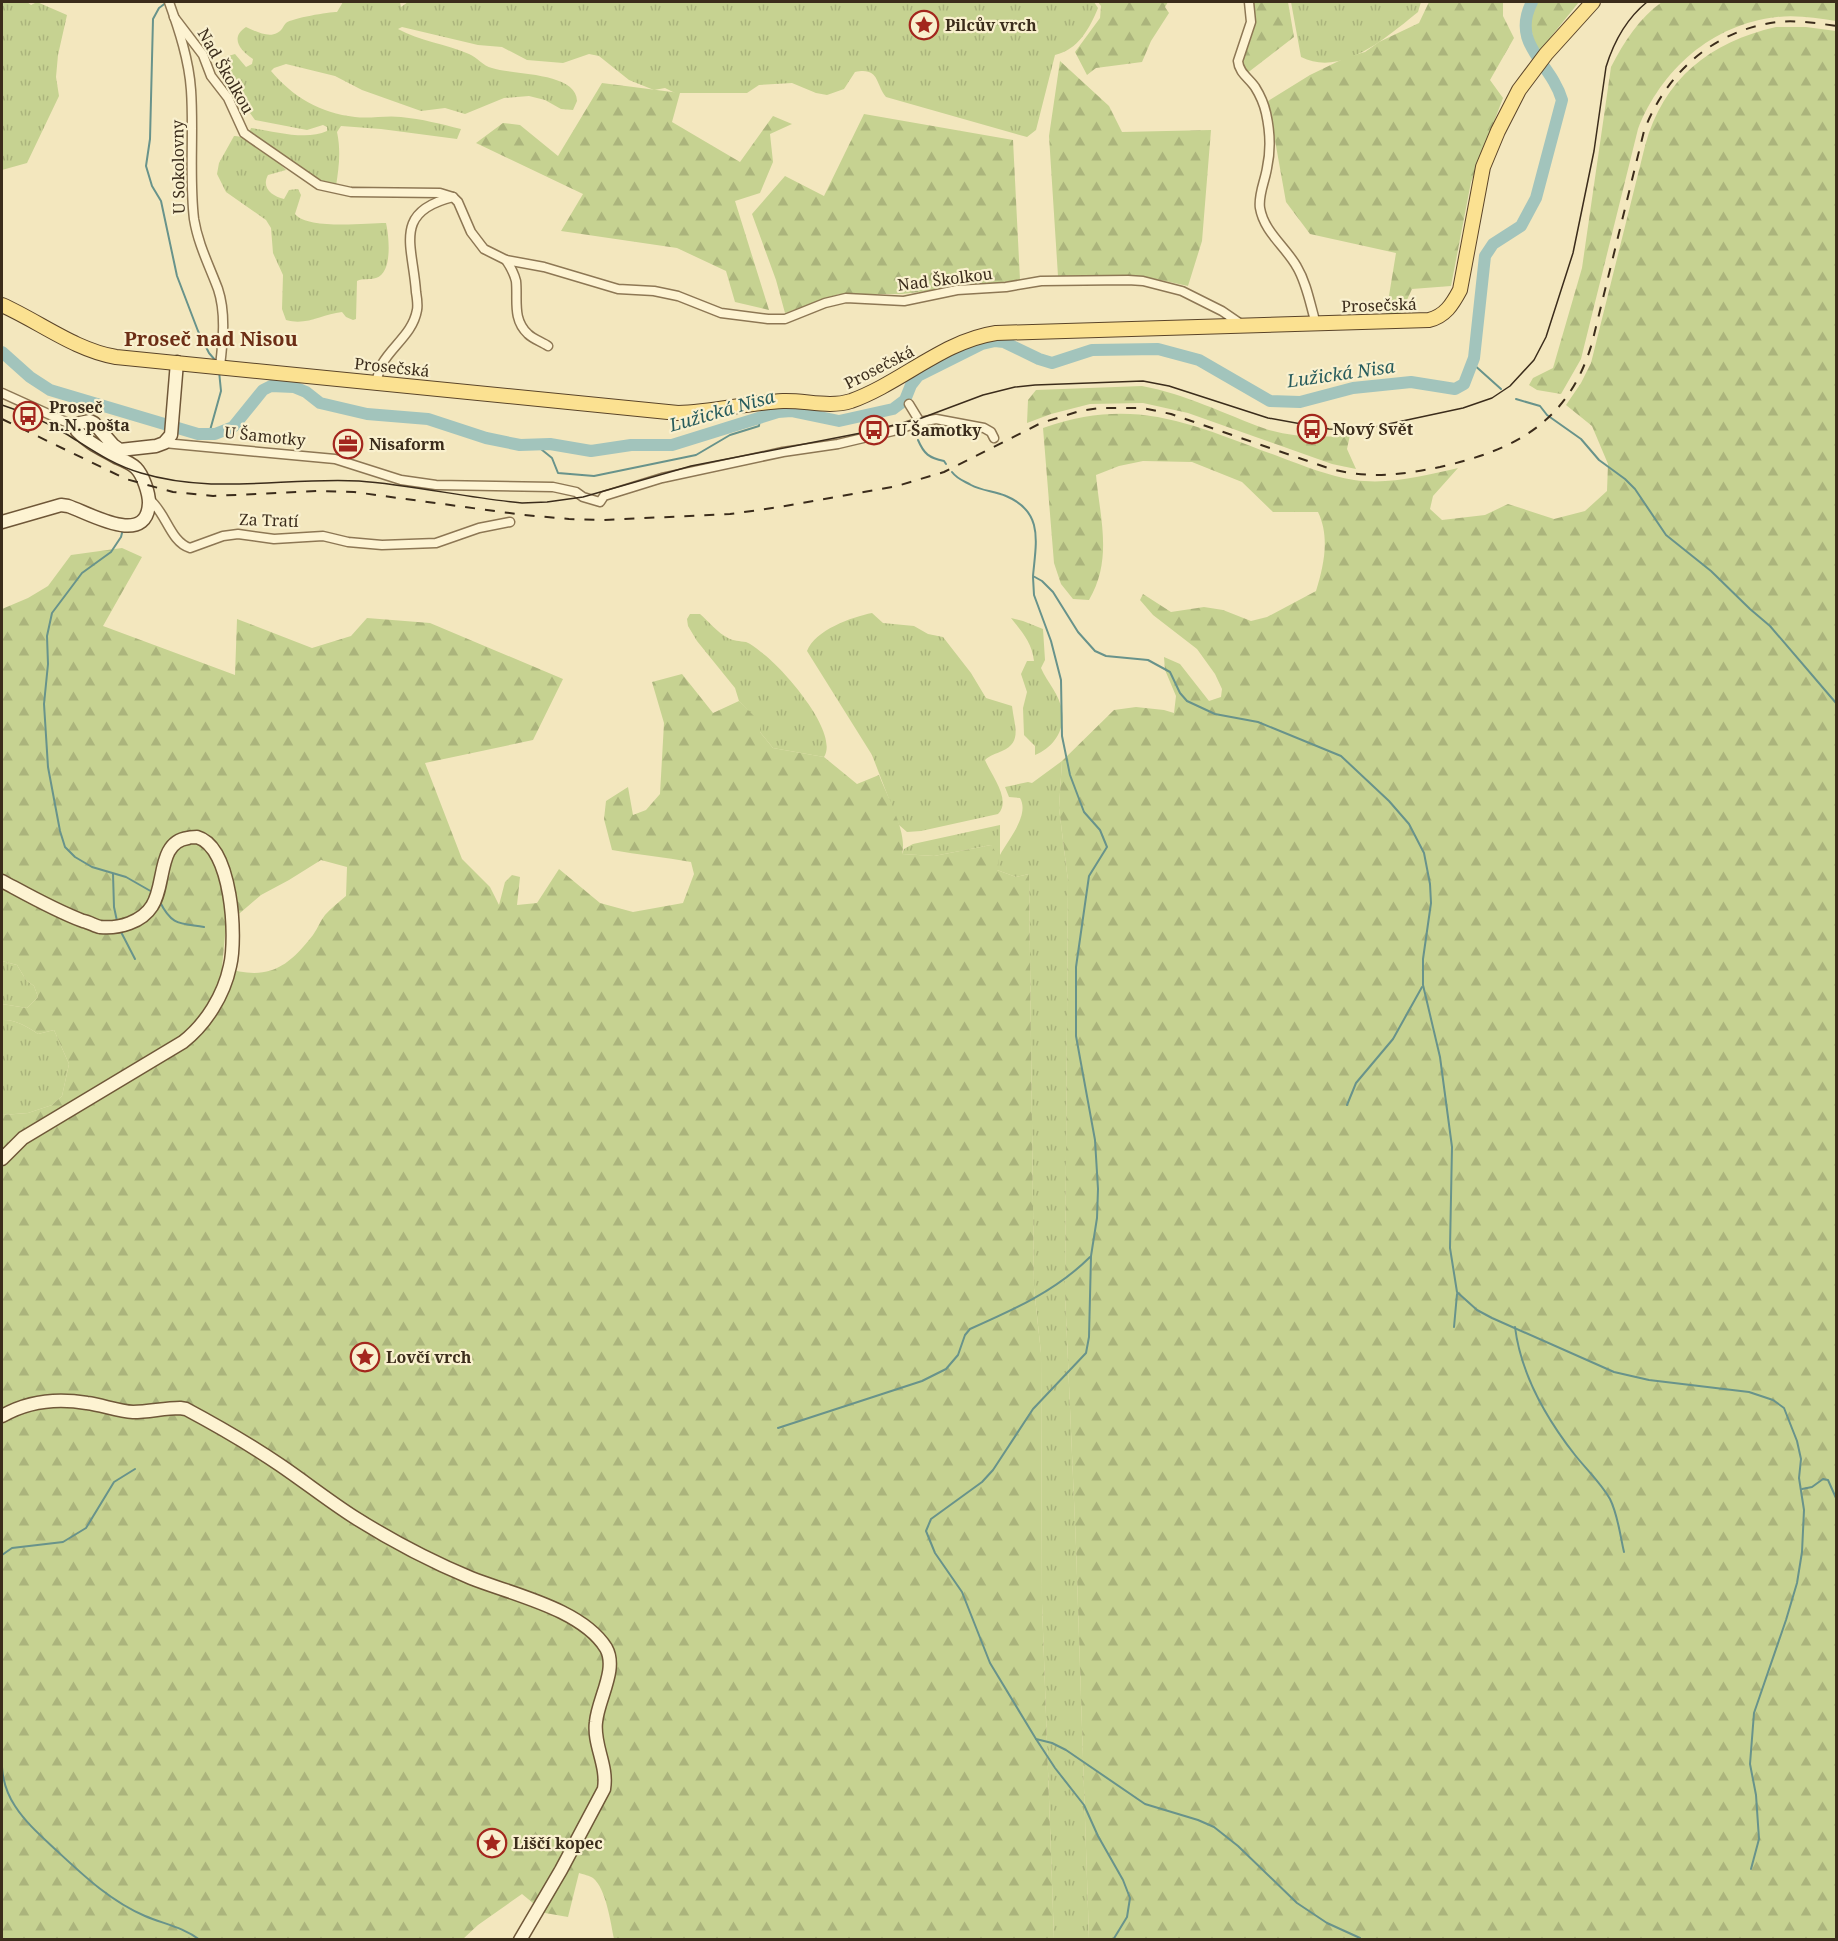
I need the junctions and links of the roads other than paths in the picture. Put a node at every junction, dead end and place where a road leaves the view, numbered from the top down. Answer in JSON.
{"nodes":[{"id":1,"x":169,"y":2,"type":"edge"},
{"id":2,"x":1249,"y":2,"type":"edge"},
{"id":3,"x":1593,"y":2,"type":"edge"},
{"id":4,"x":174,"y":17,"type":"junction"},
{"id":5,"x":453,"y":197,"type":"junction"},
{"id":6,"x":506,"y":260,"type":"junction"},
{"id":7,"x":2,"y":305,"type":"edge"},
{"id":8,"x":1316,"y":324,"type":"junction"},
{"id":9,"x":1244,"y":326,"type":"junction"},
{"id":10,"x":548,"y":346,"type":"dead end"},
{"id":11,"x":177,"y":362,"type":"junction"},
{"id":12,"x":220,"y":366,"type":"junction"},
{"id":13,"x":376,"y":381,"type":"junction"},
{"id":14,"x":2,"y":393,"type":"edge"},
{"id":15,"x":909,"y":404,"type":"dead end"},
{"id":16,"x":921,"y":422,"type":"junction"},
{"id":17,"x":77,"y":427,"type":"junction"},
{"id":18,"x":994,"y":438,"type":"dead end"},
{"id":19,"x":168,"y":439,"type":"junction"},
{"id":20,"x":148,"y":499,"type":"junction"},
{"id":21,"x":2,"y":522,"type":"edge"},
{"id":22,"x":510,"y":522,"type":"dead end"},
{"id":23,"x":2,"y":881,"type":"edge"},
{"id":24,"x":2,"y":1159,"type":"edge"},
{"id":25,"x":2,"y":1416,"type":"edge"},
{"id":26,"x":520,"y":1940,"type":"edge"}],
"edges":[{"from":1,"to":4,"type":"street","name":"U Sokolovny"},
{"from":2,"to":8,"type":"street"},
{"from":3,"to":8,"type":"main road","name":"Prosečská"},
{"from":4,"to":5,"type":"street","name":"Nad Školkou"},
{"from":4,"to":12,"type":"street","name":"U Sokolovny"},
{"from":5,"to":6,"type":"street","name":"Nad Školkou"},
{"from":5,"to":13,"type":"street"},
{"from":6,"to":9,"type":"street","name":"Nad Školkou"},
{"from":6,"to":10,"type":"street"},
{"from":7,"to":11,"type":"main road","name":"Prosečská"},
{"from":8,"to":9,"type":"main road","name":"Prosečská"},
{"from":9,"to":13,"type":"main road","name":"Prosečská"},
{"from":11,"to":12,"type":"main road","name":"Prosečská"},
{"from":11,"to":19,"type":"street"},
{"from":12,"to":13,"type":"main road","name":"Prosečská"},
{"from":14,"to":17,"type":"street","name":"U Šamotky"},
{"from":15,"to":16,"type":"street"},
{"from":16,"to":18,"type":"street"},
{"from":16,"to":19,"type":"street","name":"U Šamotky"},
{"from":17,"to":19,"type":"street","name":"U Šamotky"},
{"from":17,"to":20,"type":"street","name":"U Šamotky"},
{"from":20,"to":21,"type":"street"},
{"from":20,"to":22,"type":"street","name":"Za Tratí"},
{"from":23,"to":24,"type":"street"},
{"from":25,"to":26,"type":"street"}]}
